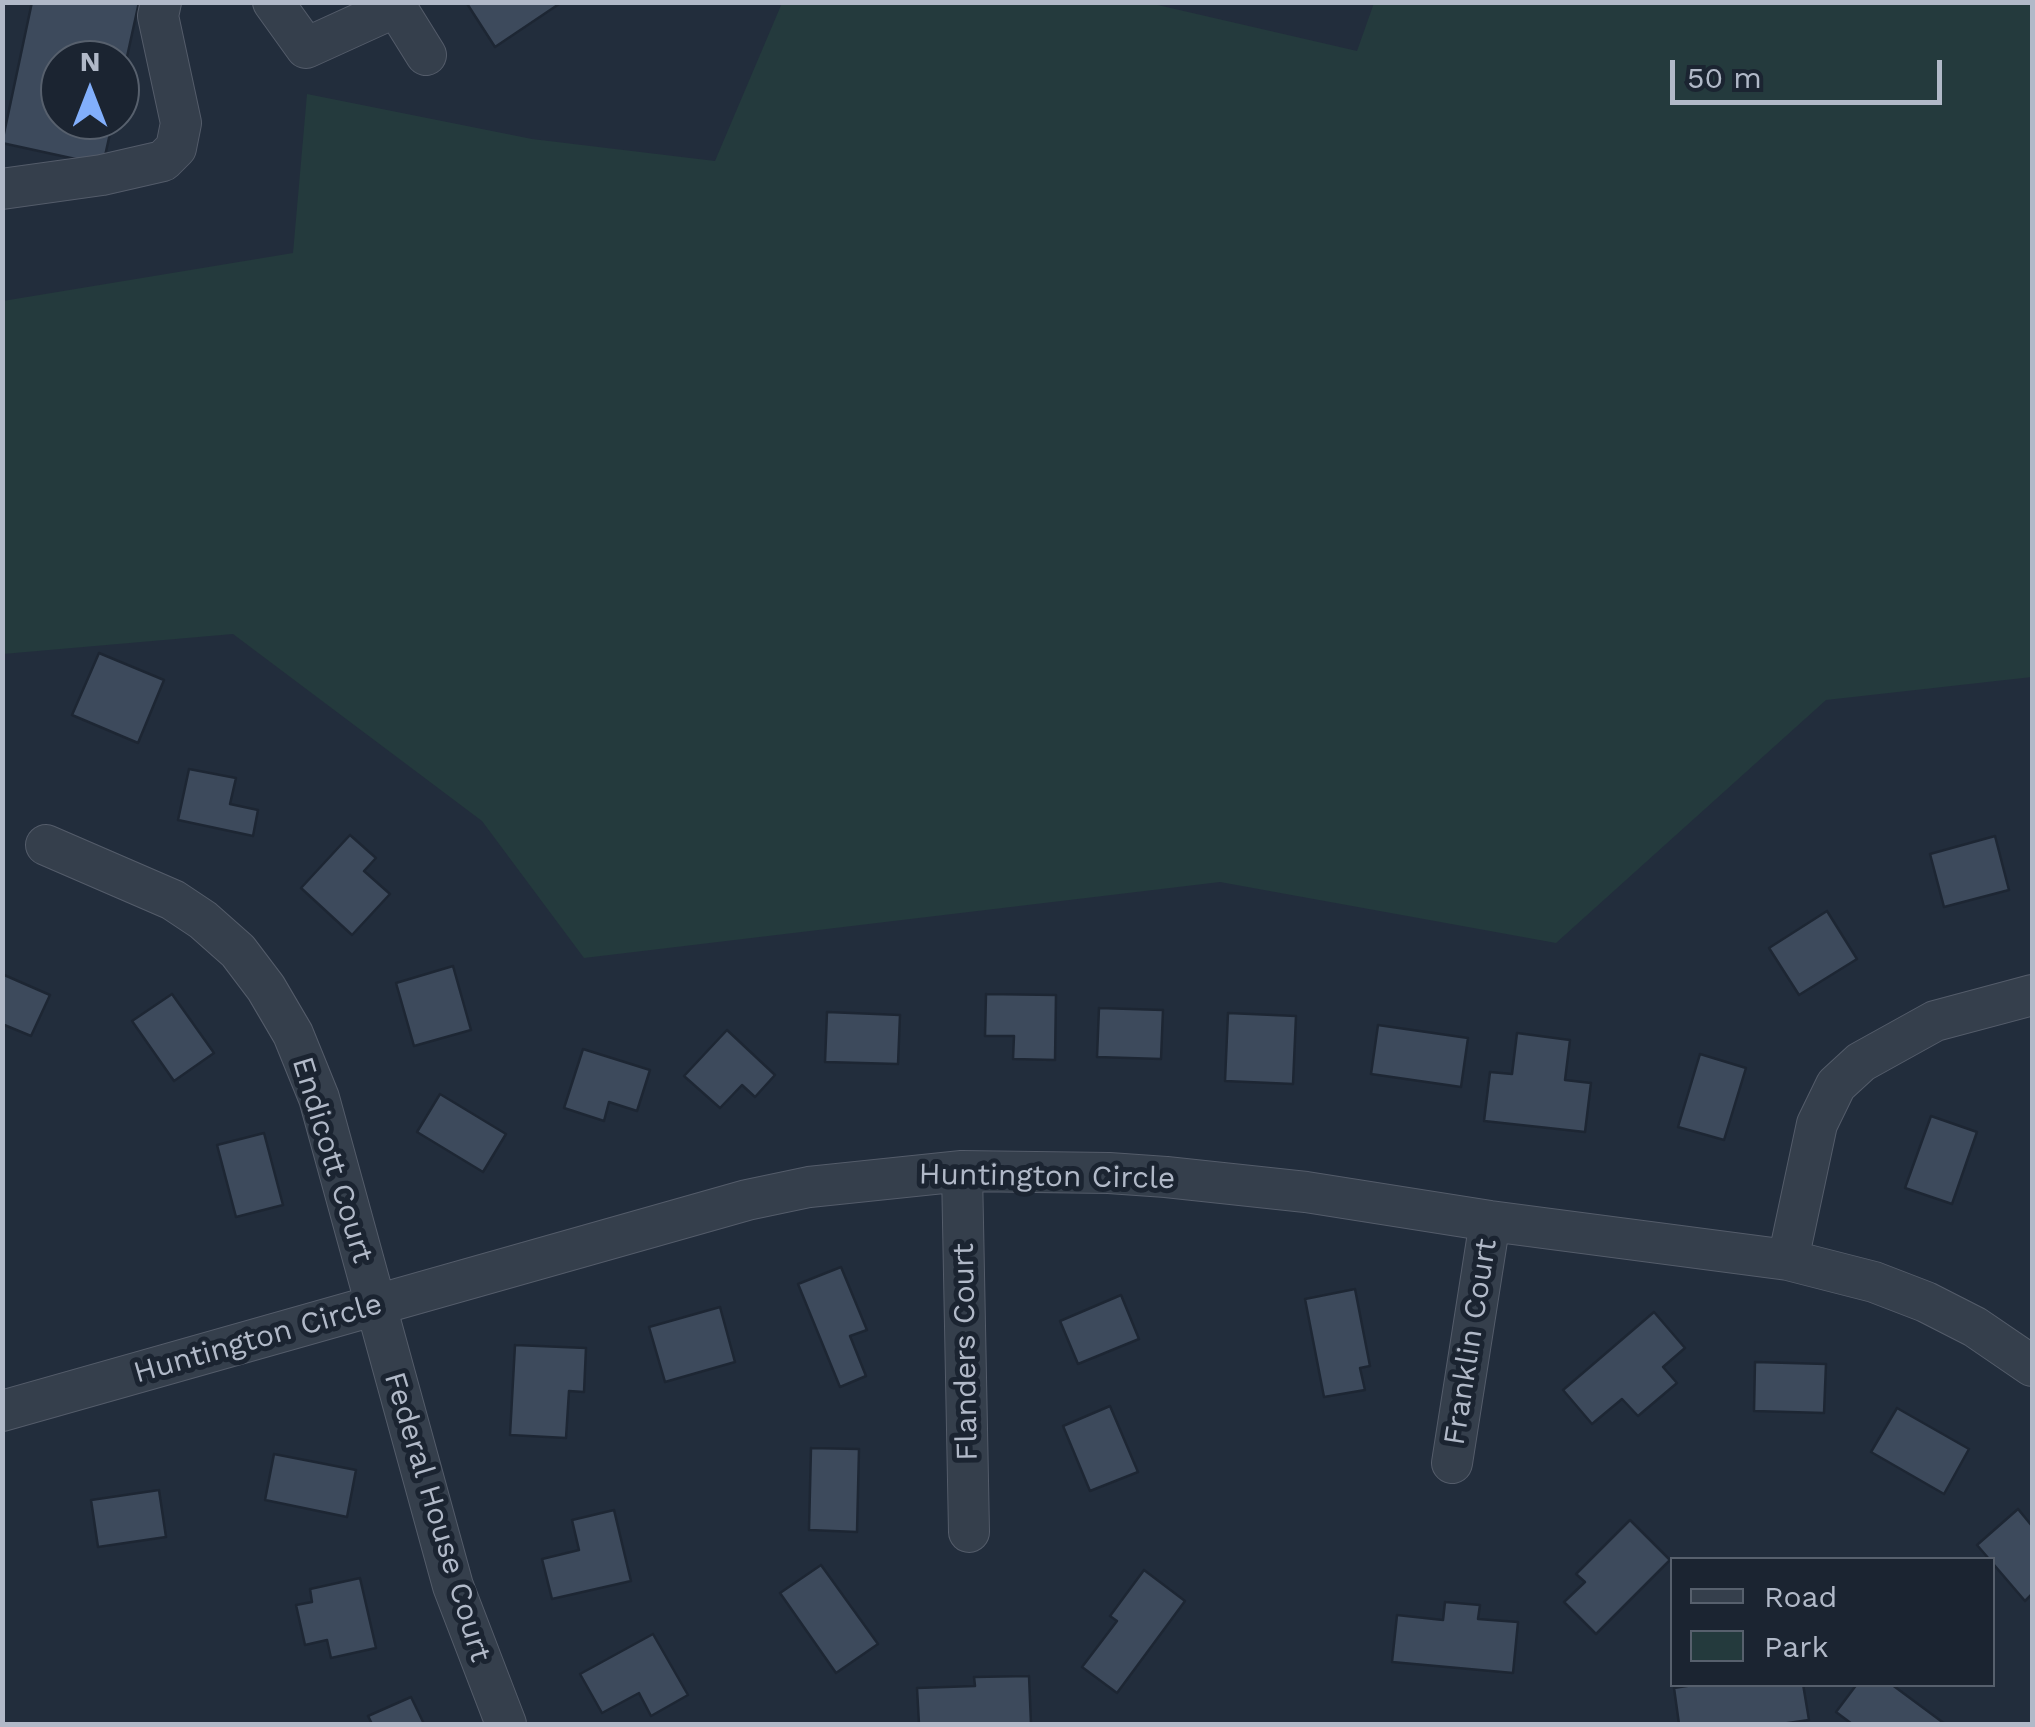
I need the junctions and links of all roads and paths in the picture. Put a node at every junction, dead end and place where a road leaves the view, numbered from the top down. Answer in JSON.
{"nodes":[{"id":1,"x":160,"y":2,"type":"edge"},
{"id":2,"x":273,"y":2,"type":"edge"},
{"id":3,"x":394,"y":5,"type":"edge"},
{"id":4,"x":426,"y":54,"type":"dead end"},
{"id":5,"x":2,"y":189,"type":"edge"},
{"id":6,"x":46,"y":845,"type":"dead end"},
{"id":7,"x":2032,"y":995,"type":"edge"},
{"id":8,"x":962,"y":1171,"type":"junction"},
{"id":9,"x":1490,"y":1221,"type":"junction"},
{"id":10,"x":1788,"y":1260,"type":"junction"},
{"id":11,"x":375,"y":1306,"type":"junction"},
{"id":12,"x":2032,"y":1366,"type":"edge"},
{"id":13,"x":2,"y":1411,"type":"edge"},
{"id":14,"x":1452,"y":1463,"type":"dead end"},
{"id":15,"x":969,"y":1532,"type":"dead end"},
{"id":16,"x":506,"y":1724,"type":"edge"}],
"edges":[{"from":1,"to":5,"type":"street"},
{"from":2,"to":3,"type":"street"},
{"from":3,"to":4,"type":"street"},
{"from":6,"to":11,"type":"street","name":"Endicott Court"},
{"from":7,"to":10,"type":"street"},
{"from":8,"to":9,"type":"street","name":"Huntington Circle"},
{"from":8,"to":11,"type":"street","name":"Huntington Circle"},
{"from":8,"to":15,"type":"street","name":"Flanders Court"},
{"from":9,"to":10,"type":"street","name":"Huntington Circle"},
{"from":9,"to":14,"type":"street","name":"Franklin Court"},
{"from":10,"to":12,"type":"street","name":"Huntington Circle"},
{"from":11,"to":13,"type":"street","name":"Huntington Circle"},
{"from":11,"to":16,"type":"street","name":"Federal House Court"}]}
